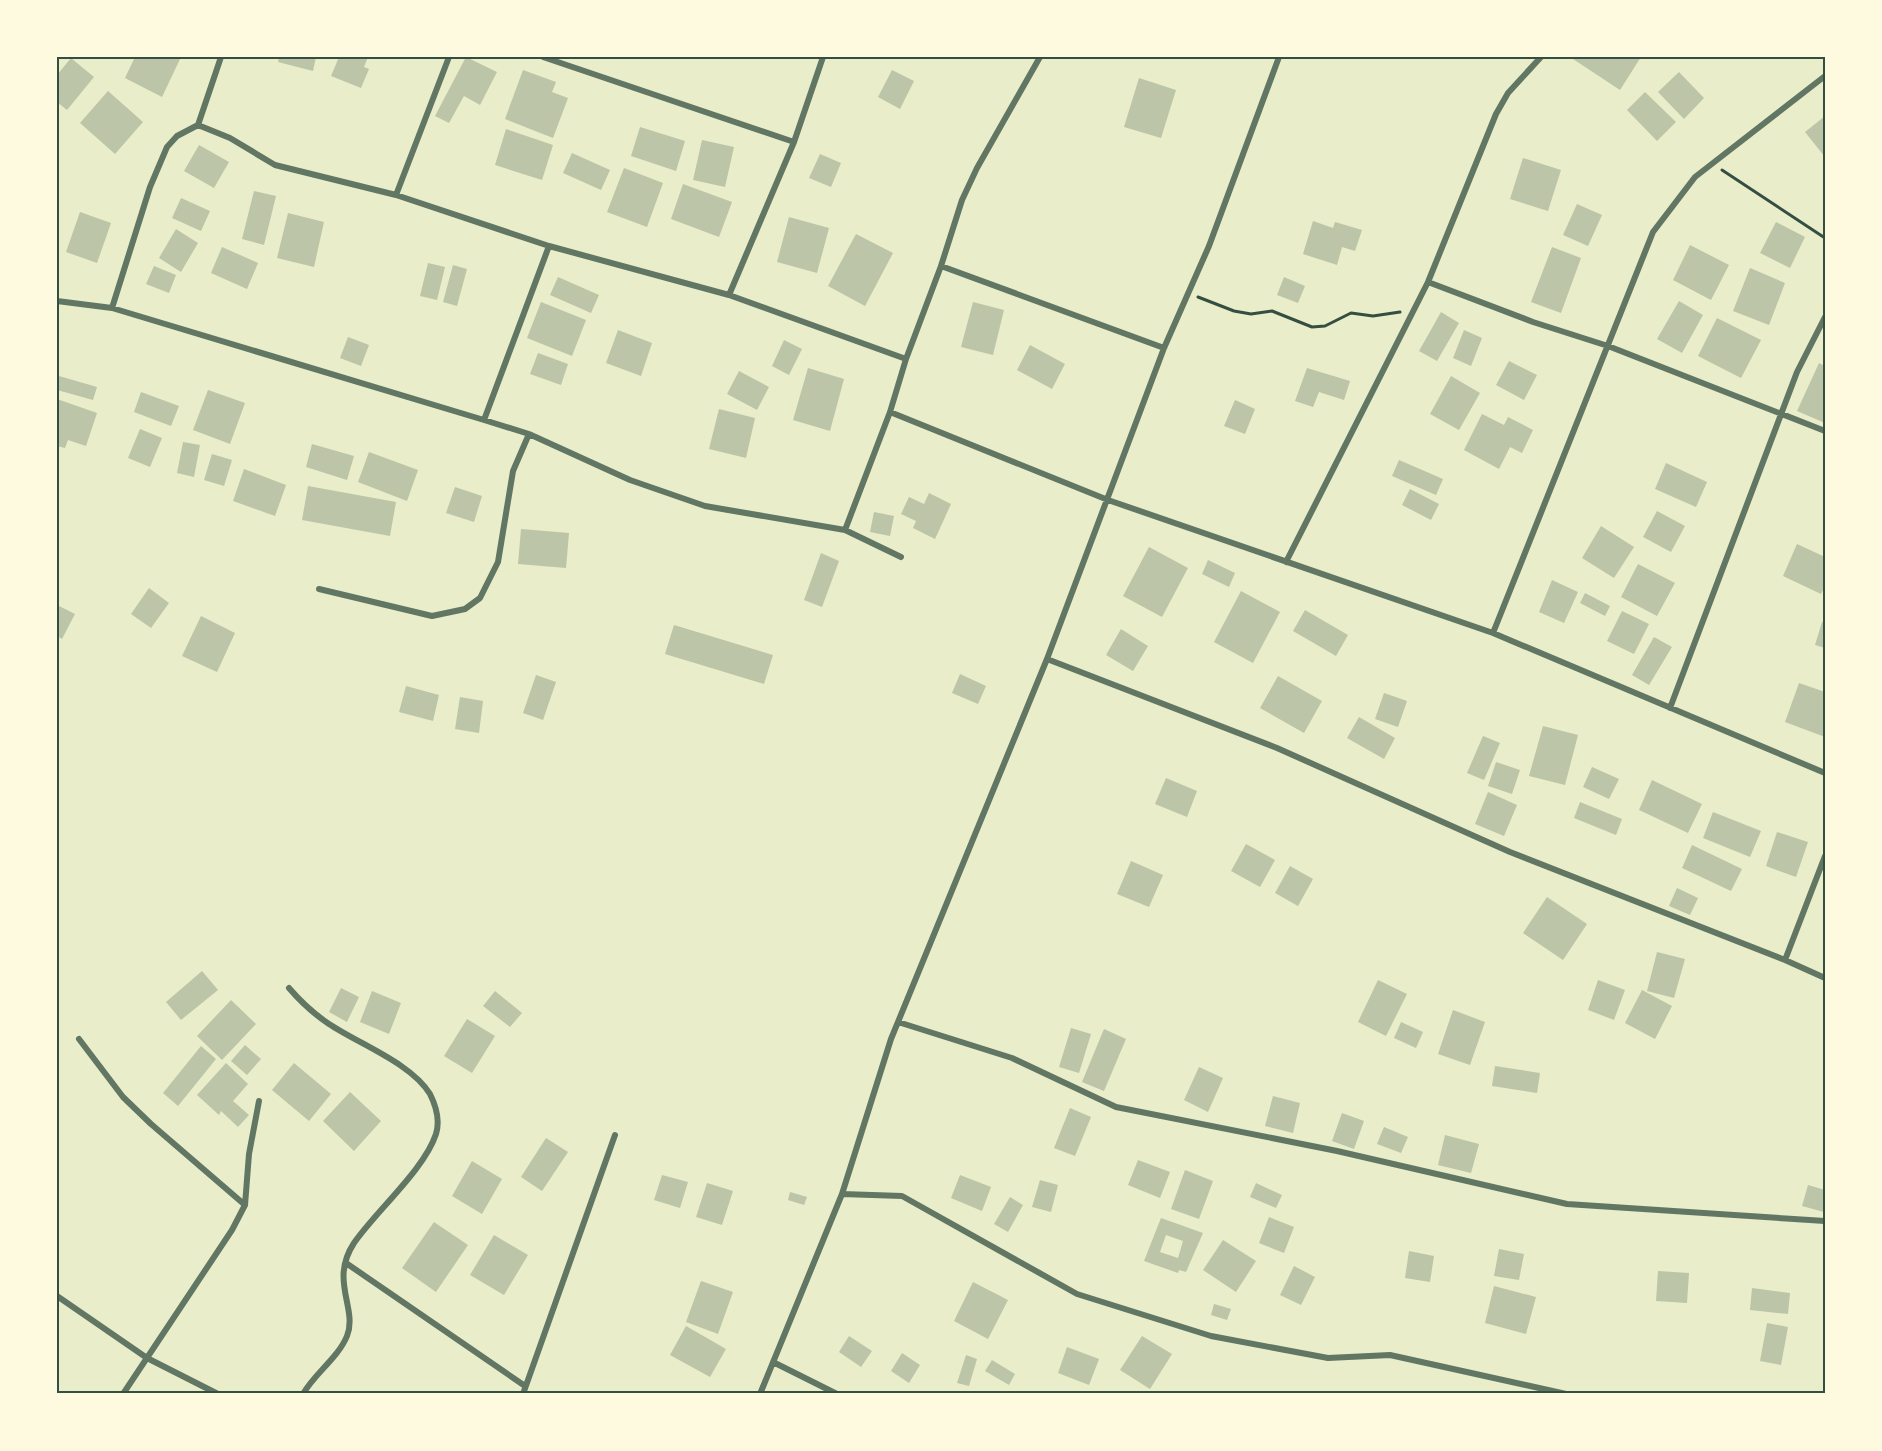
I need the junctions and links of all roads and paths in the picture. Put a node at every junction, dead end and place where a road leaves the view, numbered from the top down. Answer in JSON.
{"nodes":[{"id":1,"x":221,"y":57,"type":"edge"},
{"id":2,"x":449,"y":57,"type":"edge"},
{"id":3,"x":543,"y":57,"type":"edge"},
{"id":4,"x":824,"y":57,"type":"edge"},
{"id":5,"x":1040,"y":57,"type":"edge"},
{"id":6,"x":1279,"y":57,"type":"edge"},
{"id":7,"x":1541,"y":57,"type":"edge"},
{"id":8,"x":1825,"y":76,"type":"edge"},
{"id":9,"x":198,"y":125,"type":"junction"},
{"id":10,"x":794,"y":142,"type":"junction"},
{"id":11,"x":1712,"y":163,"type":"junction"},
{"id":12,"x":396,"y":195,"type":"junction"},
{"id":13,"x":1825,"y":238,"type":"edge"},
{"id":14,"x":549,"y":246,"type":"junction"},
{"id":15,"x":941,"y":266,"type":"junction"},
{"id":16,"x":1428,"y":282,"type":"junction"},
{"id":17,"x":1188,"y":293,"type":"junction"},
{"id":18,"x":729,"y":295,"type":"junction"},
{"id":19,"x":57,"y":301,"type":"edge"},
{"id":20,"x":112,"y":308,"type":"junction"},
{"id":21,"x":1413,"y":310,"type":"junction"},
{"id":22,"x":1825,"y":317,"type":"edge"},
{"id":23,"x":1608,"y":346,"type":"junction"},
{"id":24,"x":1164,"y":348,"type":"junction"},
{"id":25,"x":906,"y":359,"type":"junction"},
{"id":26,"x":890,"y":412,"type":"junction"},
{"id":27,"x":1782,"y":413,"type":"junction"},
{"id":28,"x":484,"y":420,"type":"junction"},
{"id":29,"x":1825,"y":431,"type":"edge"},
{"id":30,"x":529,"y":434,"type":"junction"},
{"id":31,"x":1108,"y":501,"type":"junction"},
{"id":32,"x":845,"y":530,"type":"junction"},
{"id":33,"x":901,"y":557,"type":"dead end"},
{"id":34,"x":1286,"y":562,"type":"junction"},
{"id":35,"x":319,"y":589,"type":"dead end"},
{"id":36,"x":1493,"y":633,"type":"junction"},
{"id":37,"x":1047,"y":659,"type":"junction"},
{"id":38,"x":1670,"y":708,"type":"junction"},
{"id":39,"x":1825,"y":773,"type":"edge"},
{"id":40,"x":1825,"y":856,"type":"edge"},
{"id":41,"x":1785,"y":960,"type":"junction"},
{"id":42,"x":1825,"y":978,"type":"edge"},
{"id":43,"x":289,"y":988,"type":"dead end"},
{"id":44,"x":898,"y":1022,"type":"junction"},
{"id":45,"x":79,"y":1039,"type":"dead end"},
{"id":46,"x":259,"y":1101,"type":"dead end"},
{"id":47,"x":615,"y":1135,"type":"dead end"},
{"id":48,"x":842,"y":1194,"type":"junction"},
{"id":49,"x":246,"y":1205,"type":"junction"},
{"id":50,"x":1825,"y":1221,"type":"edge"},
{"id":51,"x":346,"y":1263,"type":"junction"},
{"id":52,"x":57,"y":1296,"type":"edge"},
{"id":53,"x":147,"y":1358,"type":"junction"},
{"id":54,"x":773,"y":1362,"type":"junction"},
{"id":55,"x":525,"y":1386,"type":"junction"},
{"id":56,"x":123,"y":1394,"type":"edge"},
{"id":57,"x":218,"y":1394,"type":"edge"},
{"id":58,"x":303,"y":1394,"type":"edge"},
{"id":59,"x":523,"y":1394,"type":"edge"},
{"id":60,"x":760,"y":1394,"type":"edge"},
{"id":61,"x":837,"y":1394,"type":"edge"},
{"id":62,"x":1566,"y":1394,"type":"edge"}],
"edges":[{"from":1,"to":9,"type":"street"},
{"from":2,"to":12,"type":"street"},
{"from":3,"to":10,"type":"street"},
{"from":4,"to":10,"type":"street"},
{"from":5,"to":15,"type":"street"},
{"from":6,"to":17,"type":"street"},
{"from":7,"to":16,"type":"street"},
{"from":8,"to":11,"type":"street"},
{"from":9,"to":12,"type":"street"},
{"from":9,"to":20,"type":"street"},
{"from":10,"to":18,"type":"street"},
{"from":11,"to":13,"type":"path"},
{"from":11,"to":23,"type":"street"},
{"from":12,"to":14,"type":"street"},
{"from":14,"to":18,"type":"street"},
{"from":14,"to":28,"type":"street"},
{"from":15,"to":24,"type":"street"},
{"from":15,"to":25,"type":"street"},
{"from":16,"to":21,"type":"street"},
{"from":16,"to":23,"type":"street"},
{"from":17,"to":21,"type":"path"},
{"from":17,"to":24,"type":"street"},
{"from":18,"to":25,"type":"street"},
{"from":19,"to":20,"type":"street"},
{"from":20,"to":28,"type":"street"},
{"from":21,"to":34,"type":"street"},
{"from":22,"to":27,"type":"street"},
{"from":23,"to":27,"type":"street"},
{"from":23,"to":36,"type":"street"},
{"from":24,"to":31,"type":"street"},
{"from":25,"to":26,"type":"street"},
{"from":26,"to":31,"type":"street"},
{"from":26,"to":32,"type":"street"},
{"from":27,"to":29,"type":"street"},
{"from":27,"to":38,"type":"street"},
{"from":28,"to":30,"type":"street"},
{"from":30,"to":32,"type":"street"},
{"from":30,"to":35,"type":"street"},
{"from":31,"to":34,"type":"street"},
{"from":31,"to":37,"type":"street"},
{"from":32,"to":33,"type":"street"},
{"from":34,"to":36,"type":"street"},
{"from":36,"to":38,"type":"street"},
{"from":37,"to":41,"type":"street"},
{"from":37,"to":44,"type":"street"},
{"from":38,"to":39,"type":"street"},
{"from":40,"to":41,"type":"street"},
{"from":41,"to":42,"type":"street"},
{"from":43,"to":51,"type":"street"},
{"from":44,"to":48,"type":"street"},
{"from":44,"to":50,"type":"street"},
{"from":45,"to":49,"type":"street"},
{"from":46,"to":49,"type":"street"},
{"from":47,"to":55,"type":"street"},
{"from":48,"to":54,"type":"street"},
{"from":48,"to":62,"type":"street"},
{"from":49,"to":53,"type":"street"},
{"from":51,"to":55,"type":"street"},
{"from":51,"to":58,"type":"street"},
{"from":52,"to":53,"type":"street"},
{"from":53,"to":56,"type":"street"},
{"from":53,"to":57,"type":"street"},
{"from":54,"to":60,"type":"street"},
{"from":54,"to":61,"type":"street"},
{"from":55,"to":59,"type":"street"}]}
